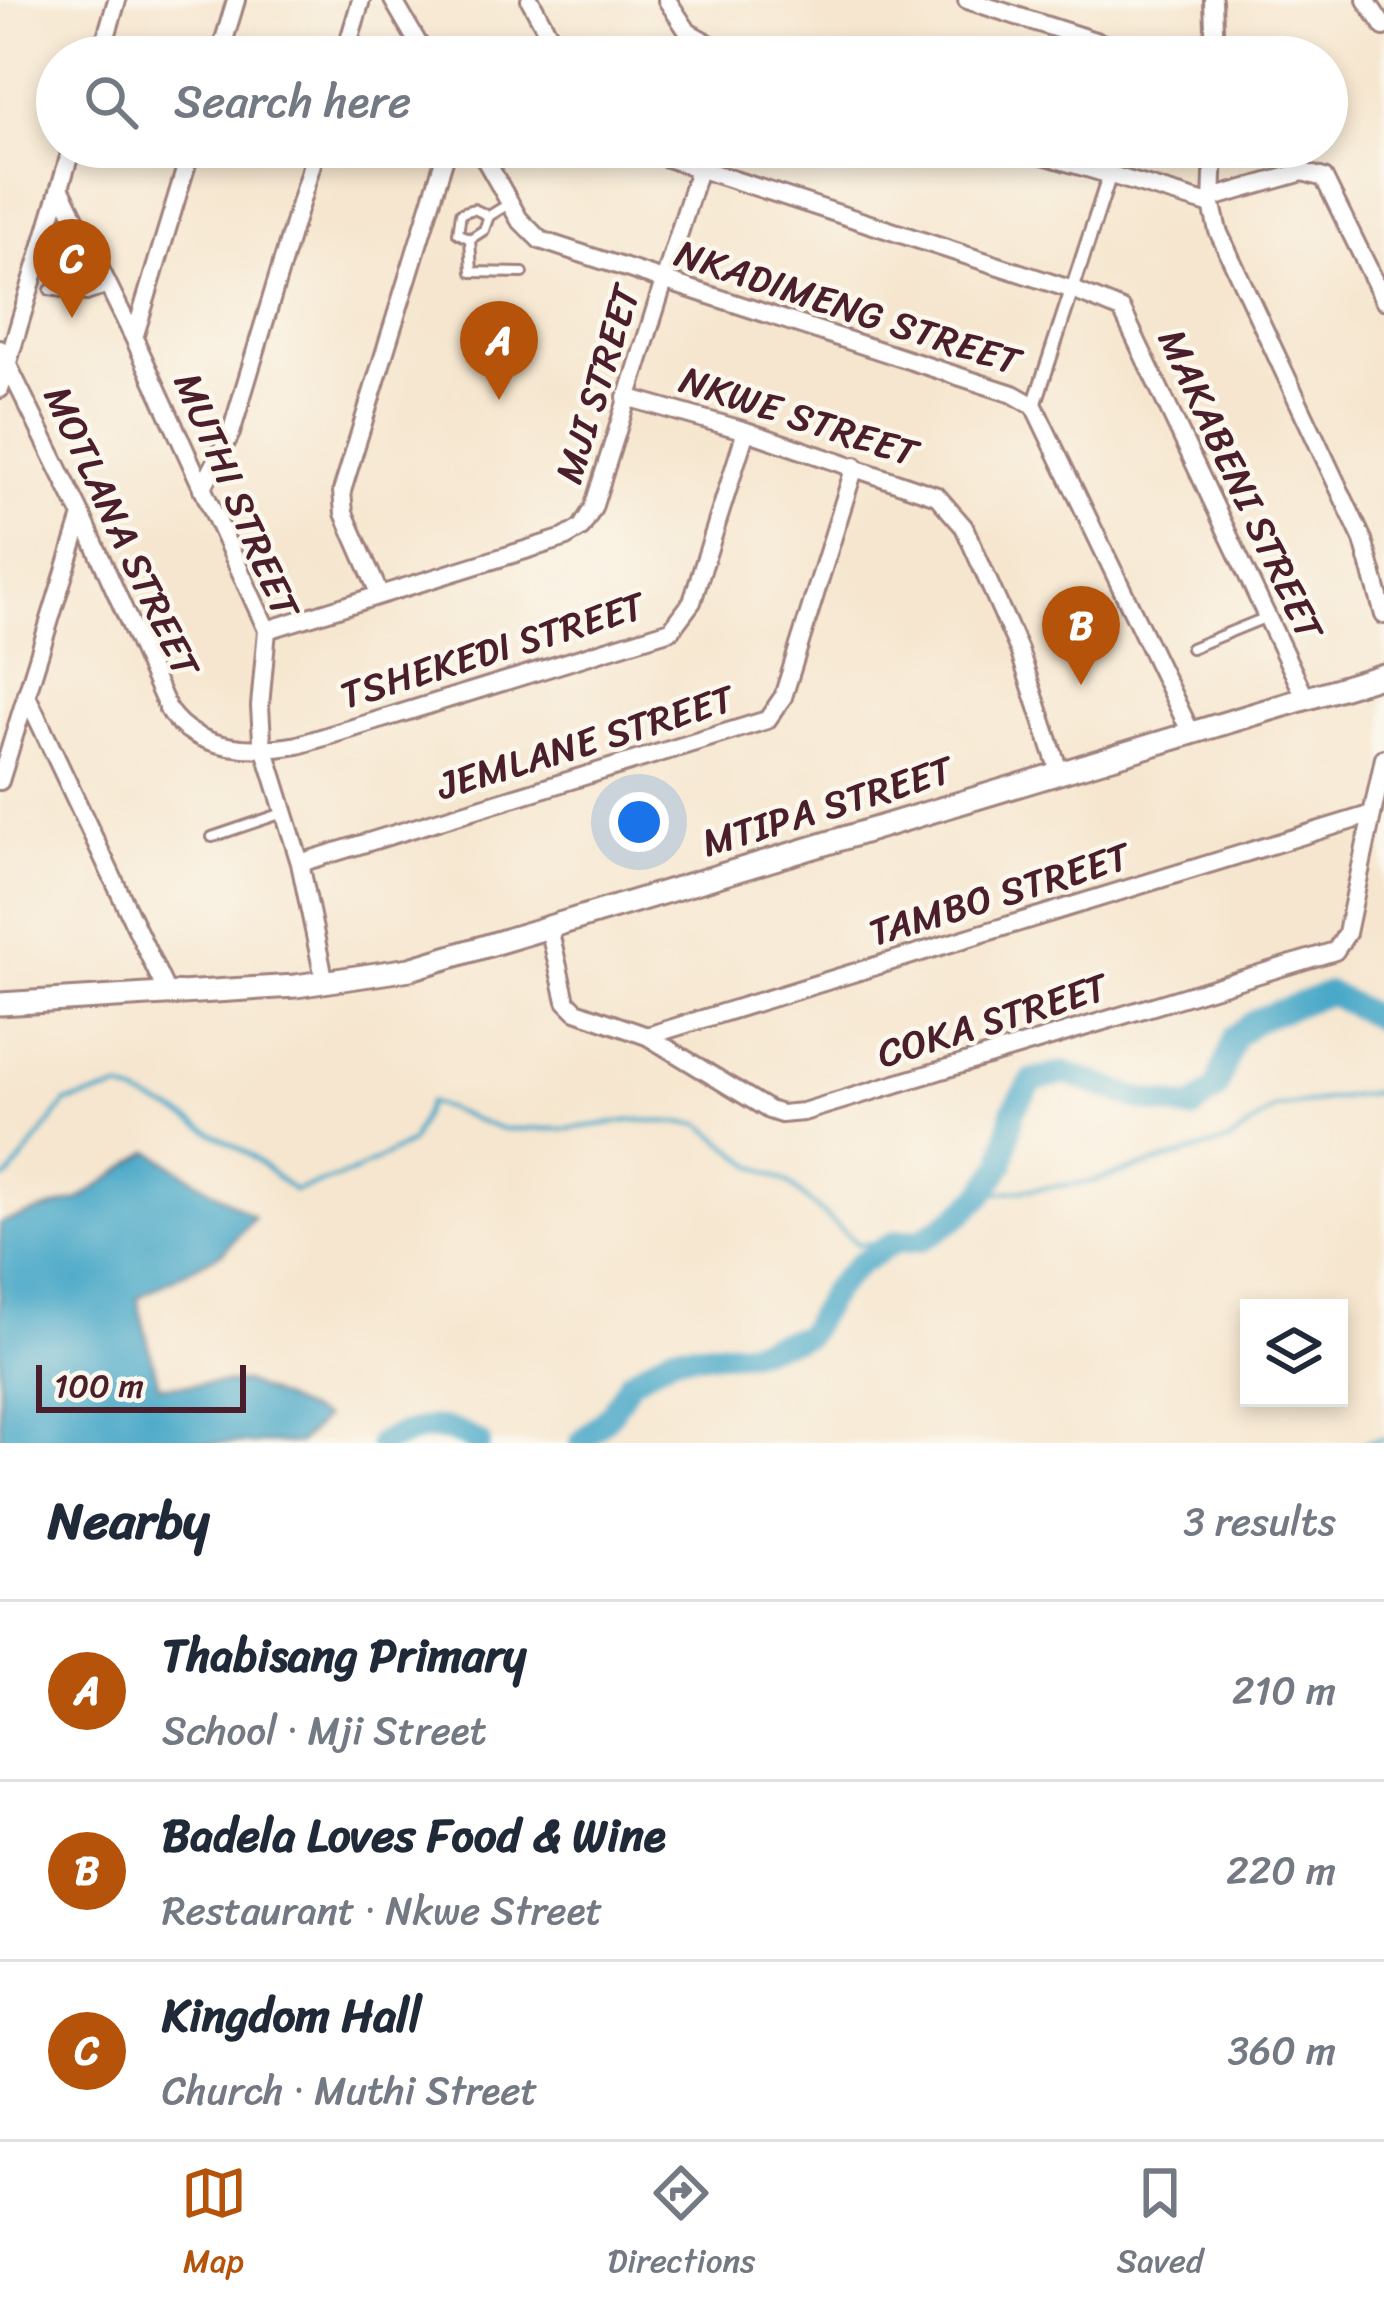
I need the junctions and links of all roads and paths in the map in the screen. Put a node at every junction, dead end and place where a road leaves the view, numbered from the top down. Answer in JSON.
{"nodes":[{"id":1,"x":117,"y":0,"type":"edge"},
{"id":2,"x":236,"y":0,"type":"edge"},
{"id":3,"x":361,"y":0,"type":"edge"},
{"id":4,"x":393,"y":0,"type":"edge"},
{"id":5,"x":530,"y":0,"type":"edge"},
{"id":6,"x":667,"y":0,"type":"edge"},
{"id":7,"x":967,"y":0,"type":"edge"},
{"id":8,"x":1213,"y":0,"type":"edge"},
{"id":9,"x":1366,"y":0,"type":"edge"},
{"id":10,"x":1384,"y":27,"type":"edge"},
{"id":11,"x":106,"y":36,"type":"edge"},
{"id":12,"x":225,"y":36,"type":"edge"},
{"id":13,"x":350,"y":36,"type":"edge"},
{"id":14,"x":414,"y":36,"type":"edge"},
{"id":15,"x":550,"y":36,"type":"edge"},
{"id":16,"x":695,"y":36,"type":"edge"},
{"id":17,"x":1079,"y":36,"type":"edge"},
{"id":18,"x":1214,"y":36,"type":"edge"},
{"id":19,"x":66,"y":168,"type":"edge"},
{"id":20,"x":186,"y":168,"type":"edge"},
{"id":21,"x":311,"y":168,"type":"edge"},
{"id":22,"x":442,"y":168,"type":"edge"},
{"id":23,"x":490,"y":168,"type":"edge"},
{"id":24,"x":695,"y":168,"type":"edge"},
{"id":25,"x":1080,"y":168,"type":"edge"},
{"id":26,"x":1213,"y":168,"type":"edge"},
{"id":27,"x":698,"y":169,"type":"junction"},
{"id":28,"x":1108,"y":177,"type":"junction"},
{"id":29,"x":60,"y":187,"type":"junction"},
{"id":30,"x":1212,"y":202,"type":"junction"},
{"id":31,"x":510,"y":203,"type":"junction"},
{"id":32,"x":489,"y":216,"type":"junction"},
{"id":33,"x":470,"y":239,"type":"junction"},
{"id":34,"x":524,"y":273,"type":"dead end"},
{"id":35,"x":664,"y":281,"type":"junction"},
{"id":36,"x":110,"y":288,"type":"junction"},
{"id":37,"x":50,"y":290,"type":"dead end"},
{"id":38,"x":1073,"y":290,"type":"junction"},
{"id":39,"x":1384,"y":300,"type":"edge"},
{"id":40,"x":134,"y":338,"type":"junction"},
{"id":41,"x":4,"y":357,"type":"edge"},
{"id":42,"x":0,"y":389,"type":"edge"},
{"id":43,"x":626,"y":397,"type":"junction"},
{"id":44,"x":1034,"y":406,"type":"junction"},
{"id":45,"x":746,"y":431,"type":"junction"},
{"id":46,"x":854,"y":466,"type":"junction"},
{"id":47,"x":202,"y":489,"type":"junction"},
{"id":48,"x":82,"y":516,"type":"junction"},
{"id":49,"x":1384,"y":533,"type":"edge"},
{"id":50,"x":1363,"y":540,"type":"junction"},
{"id":51,"x":379,"y":593,"type":"junction"},
{"id":52,"x":1384,"y":615,"type":"edge"},
{"id":53,"x":1267,"y":617,"type":"junction"},
{"id":54,"x":267,"y":630,"type":"junction"},
{"id":55,"x":1191,"y":648,"type":"dead end"},
{"id":56,"x":1384,"y":675,"type":"edge"},
{"id":57,"x":26,"y":694,"type":"junction"},
{"id":58,"x":1306,"y":698,"type":"junction"},
{"id":59,"x":1191,"y":733,"type":"junction"},
{"id":60,"x":264,"y":751,"type":"junction"},
{"id":61,"x":1384,"y":758,"type":"edge"},
{"id":62,"x":1059,"y":771,"type":"junction"},
{"id":63,"x":0,"y":781,"type":"edge"},
{"id":64,"x":284,"y":813,"type":"junction"},
{"id":65,"x":1369,"y":815,"type":"junction"},
{"id":66,"x":212,"y":837,"type":"dead end"},
{"id":67,"x":300,"y":862,"type":"junction"},
{"id":68,"x":549,"y":928,"type":"junction"},
{"id":69,"x":325,"y":983,"type":"junction"},
{"id":70,"x":167,"y":993,"type":"junction"},
{"id":71,"x":0,"y":1004,"type":"edge"},
{"id":72,"x":647,"y":1036,"type":"junction"}],
"edges":[{"from":1,"to":11,"type":"street"},
{"from":2,"to":12,"type":"street"},
{"from":3,"to":13,"type":"street"},
{"from":4,"to":14,"type":"street"},
{"from":5,"to":15,"type":"street"},
{"from":6,"to":16,"type":"street"},
{"from":7,"to":17,"type":"street"},
{"from":8,"to":18,"type":"street"},
{"from":9,"to":10,"type":"street"},
{"from":19,"to":29,"type":"street"},
{"from":20,"to":40,"type":"street"},
{"from":21,"to":47,"type":"street"},
{"from":22,"to":51,"type":"street"},
{"from":23,"to":31,"type":"street","name":"NKADIMENG STREET"},
{"from":24,"to":27,"type":"street","name":"MAKABENI STREET"},
{"from":25,"to":28,"type":"street"},
{"from":26,"to":30,"type":"street"},
{"from":27,"to":35,"type":"street","name":"MJI STREET"},
{"from":27,"to":38,"type":"street","name":"MAKABENI STREET"},
{"from":28,"to":30,"type":"street"},
{"from":28,"to":38,"type":"street"},
{"from":29,"to":36,"type":"street","name":"MUTHI STREET"},
{"from":29,"to":41,"type":"street"},
{"from":30,"to":39,"type":"street"},
{"from":30,"to":50,"type":"street"},
{"from":31,"to":32,"type":"lane"},
{"from":31,"to":35,"type":"street","name":"NKADIMENG STREET"},
{"from":32,"to":33,"type":"lane"},
{"from":32,"to":33,"type":"lane"},
{"from":33,"to":34,"type":"lane"},
{"from":35,"to":43,"type":"street","name":"MJI STREET"},
{"from":35,"to":44,"type":"street","name":"NKADIMENG STREET"},
{"from":36,"to":37,"type":"lane"},
{"from":36,"to":40,"type":"street","name":"MUTHI STREET"},
{"from":38,"to":44,"type":"street"},
{"from":38,"to":53,"type":"street","name":"MAKABENI STREET"},
{"from":40,"to":47,"type":"street","name":"MUTHI STREET"},
{"from":41,"to":42,"type":"street"},
{"from":41,"to":48,"type":"street","name":"MOTLANA STREET"},
{"from":43,"to":45,"type":"street","name":"NKWE STREET"},
{"from":43,"to":51,"type":"street","name":"MJI STREET"},
{"from":44,"to":59,"type":"street","name":"NKADIMENG STREET"},
{"from":45,"to":46,"type":"street","name":"NKWE STREET"},
{"from":45,"to":60,"type":"street","name":"TSHEKEDI STREET"},
{"from":46,"to":62,"type":"street","name":"NKWE STREET"},
{"from":46,"to":67,"type":"street","name":"JEMLANE STREET"},
{"from":47,"to":54,"type":"street","name":"MUTHI STREET"},
{"from":48,"to":57,"type":"street"},
{"from":48,"to":60,"type":"street","name":"MOTLANA STREET"},
{"from":49,"to":50,"type":"street"},
{"from":50,"to":52,"type":"street"},
{"from":51,"to":54,"type":"street","name":"MJI STREET"},
{"from":53,"to":55,"type":"lane"},
{"from":53,"to":58,"type":"street","name":"MAKABENI STREET"},
{"from":54,"to":60,"type":"street","name":"MUTHI STREET"},
{"from":56,"to":58,"type":"street","name":"MTIPA STREET"},
{"from":57,"to":63,"type":"street"},
{"from":57,"to":70,"type":"street"},
{"from":58,"to":59,"type":"street","name":"MTIPA STREET"},
{"from":59,"to":62,"type":"street","name":"MTIPA STREET"},
{"from":60,"to":64,"type":"street","name":"MUTHI STREET"},
{"from":61,"to":65,"type":"street","name":"COKA STREET"},
{"from":62,"to":68,"type":"street","name":"MTIPA STREET"},
{"from":64,"to":66,"type":"lane"},
{"from":64,"to":67,"type":"street","name":"MUTHI STREET"},
{"from":65,"to":72,"type":"street","name":"TAMBO STREET"},
{"from":65,"to":72,"type":"street","name":"COKA STREET"},
{"from":67,"to":69,"type":"street","name":"MUTHI STREET"},
{"from":68,"to":69,"type":"street","name":"MTIPA STREET"},
{"from":68,"to":72,"type":"street","name":"COKA STREET"},
{"from":69,"to":70,"type":"street","name":"MTIPA STREET"},
{"from":70,"to":71,"type":"street","name":"MTIPA STREET"}]}
